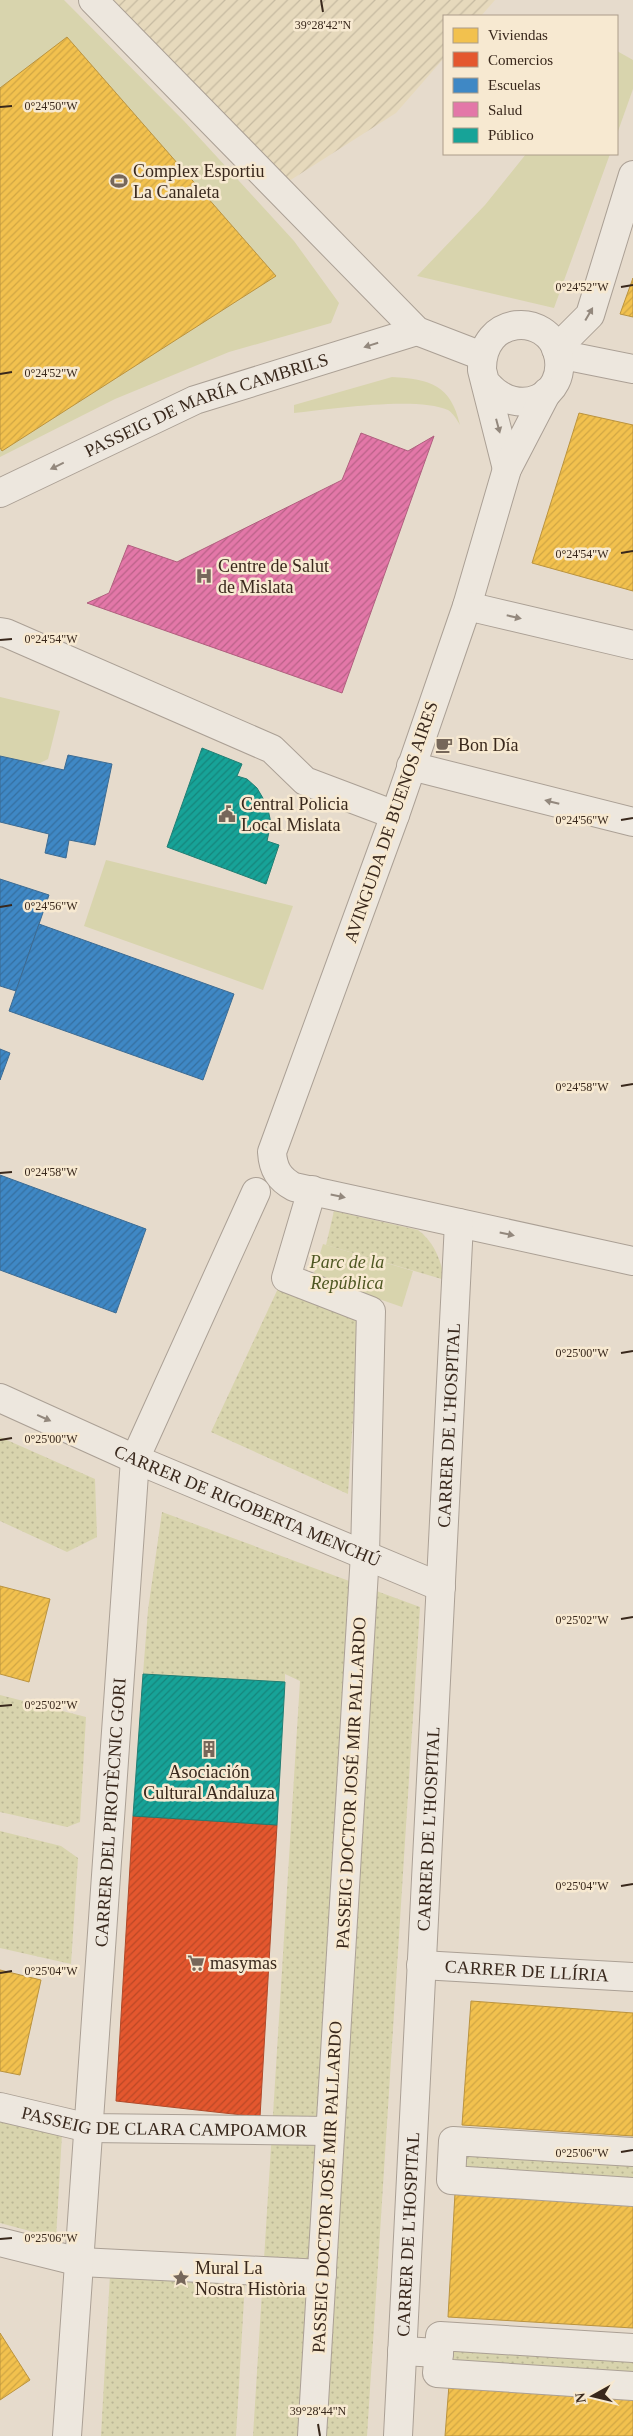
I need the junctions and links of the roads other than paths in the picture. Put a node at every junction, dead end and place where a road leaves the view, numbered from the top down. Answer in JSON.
{"nodes":[{"id":1,"x":93,"y":0,"type":"edge"},
{"id":2,"x":633,"y":174,"type":"edge"},
{"id":3,"x":418,"y":331,"type":"junction"},
{"id":4,"x":557,"y":352,"type":"junction"},
{"id":5,"x":482,"y":356,"type":"junction"},
{"id":6,"x":598,"y":362,"type":"junction"},
{"id":7,"x":633,"y":369,"type":"edge"},
{"id":8,"x":487,"y":384,"type":"junction"},
{"id":9,"x":551,"y":387,"type":"junction"},
{"id":10,"x":508,"y":469,"type":"junction"},
{"id":11,"x":0,"y":493,"type":"edge"},
{"id":12,"x":467,"y":606,"type":"junction"},
{"id":13,"x":0,"y":632,"type":"edge"},
{"id":14,"x":633,"y":645,"type":"edge"},
{"id":15,"x":411,"y":766,"type":"junction"},
{"id":16,"x":395,"y":815,"type":"junction"},
{"id":17,"x":633,"y":822,"type":"edge"},
{"id":18,"x":312,"y":1190,"type":"junction"},
{"id":19,"x":256,"y":1192,"type":"dead end"},
{"id":20,"x":459,"y":1223,"type":"junction"},
{"id":21,"x":633,"y":1261,"type":"edge"},
{"id":22,"x":0,"y":1398,"type":"edge"},
{"id":23,"x":135,"y":1459,"type":"junction"},
{"id":24,"x":365,"y":1554,"type":"junction"},
{"id":25,"x":441,"y":1587,"type":"junction"},
{"id":26,"x":421,"y":1965,"type":"junction"},
{"id":27,"x":633,"y":1977,"type":"edge"},
{"id":28,"x":0,"y":2107,"type":"edge"},
{"id":29,"x":89,"y":2128,"type":"junction"},
{"id":30,"x":330,"y":2131,"type":"junction"},
{"id":31,"x":633,"y":2152,"type":"edge"},
{"id":32,"x":412,"y":2154,"type":"junction"},
{"id":33,"x":452,"y":2157,"type":"junction"},
{"id":34,"x":633,"y":2192,"type":"edge"},
{"id":35,"x":0,"y":2242,"type":"edge"},
{"id":36,"x":80,"y":2262,"type":"junction"},
{"id":37,"x":322,"y":2274,"type":"junction"},
{"id":38,"x":633,"y":2348,"type":"edge"},
{"id":39,"x":402,"y":2351,"type":"junction"},
{"id":40,"x":438,"y":2353,"type":"junction"},
{"id":41,"x":633,"y":2386,"type":"edge"},
{"id":42,"x":67,"y":2436,"type":"edge"},
{"id":43,"x":312,"y":2436,"type":"edge"},
{"id":44,"x":398,"y":2436,"type":"edge"}],
"edges":[{"from":1,"to":3,"type":"street"},
{"from":4,"to":2,"type":"street","one_way":true},
{"from":3,"to":5,"type":"street"},
{"from":3,"to":11,"type":"street","name":"PASSEIG DE MARÍA CAMBRILS","one_way":true},
{"from":4,"to":5,"type":"street"},
{"from":4,"to":6,"type":"street"},
{"from":4,"to":9,"type":"street"},
{"from":5,"to":8,"type":"street"},
{"from":6,"to":7,"type":"street"},
{"from":6,"to":9,"type":"street"},
{"from":8,"to":9,"type":"street"},
{"from":8,"to":10,"type":"street","one_way":true},
{"from":9,"to":10,"type":"street","name":"AVINGUDA DE BUENOS AIRES"},
{"from":10,"to":12,"type":"street","name":"AVINGUDA DE BUENOS AIRES"},
{"from":12,"to":14,"type":"street","one_way":true},
{"from":12,"to":15,"type":"street","name":"AVINGUDA DE BUENOS AIRES"},
{"from":13,"to":16,"type":"street"},
{"from":15,"to":16,"type":"street","name":"AVINGUDA DE BUENOS AIRES"},
{"from":17,"to":15,"type":"street","one_way":true},
{"from":16,"to":18,"type":"street","name":"AVINGUDA DE BUENOS AIRES"},
{"from":18,"to":20,"type":"street","one_way":true},
{"from":18,"to":24,"type":"street","name":"PASSEIG DOCTOR JOSÉ MIR PALLARDO"},
{"from":19,"to":23,"type":"street"},
{"from":20,"to":21,"type":"street","one_way":true},
{"from":20,"to":25,"type":"street","name":"CARRER DE L'HOSPITAL"},
{"from":22,"to":23,"type":"street","name":"CARRER DE RIGOBERTA MENCHÚ","one_way":true},
{"from":23,"to":24,"type":"street","name":"CARRER DE RIGOBERTA MENCHÚ"},
{"from":23,"to":29,"type":"street","name":"CARRER DEL PIROTÈCNIC GORI"},
{"from":24,"to":25,"type":"street","name":"CARRER DE RIGOBERTA MENCHÚ"},
{"from":24,"to":30,"type":"street","name":"PASSEIG DOCTOR JOSÉ MIR PALLARDO"},
{"from":25,"to":26,"type":"street","name":"CARRER DE L'HOSPITAL"},
{"from":26,"to":27,"type":"street","name":"CARRER DE LLÍRIA"},
{"from":26,"to":32,"type":"street","name":"CARRER DE L'HOSPITAL"},
{"from":28,"to":29,"type":"street","name":"PASSEIG DE CLARA CAMPOAMOR"},
{"from":29,"to":30,"type":"street","name":"PASSEIG DE CLARA CAMPOAMOR"},
{"from":29,"to":36,"type":"street","name":"CARRER DEL PIROTÈCNIC GORI"},
{"from":30,"to":37,"type":"street","name":"PASSEIG DOCTOR JOSÉ MIR PALLARDO"},
{"from":31,"to":33,"type":"street"},
{"from":32,"to":33,"type":"street"},
{"from":32,"to":39,"type":"street","name":"CARRER DE L'HOSPITAL"},
{"from":33,"to":34,"type":"street"},
{"from":35,"to":36,"type":"street"},
{"from":36,"to":37,"type":"street"},
{"from":36,"to":42,"type":"street","name":"CARRER DEL PIROTÈCNIC GORI"},
{"from":37,"to":43,"type":"street","name":"PASSEIG DOCTOR JOSÉ MIR PALLARDO"},
{"from":38,"to":40,"type":"street"},
{"from":39,"to":40,"type":"street"},
{"from":39,"to":44,"type":"street","name":"CARRER DE L'HOSPITAL"},
{"from":40,"to":41,"type":"street"}]}
